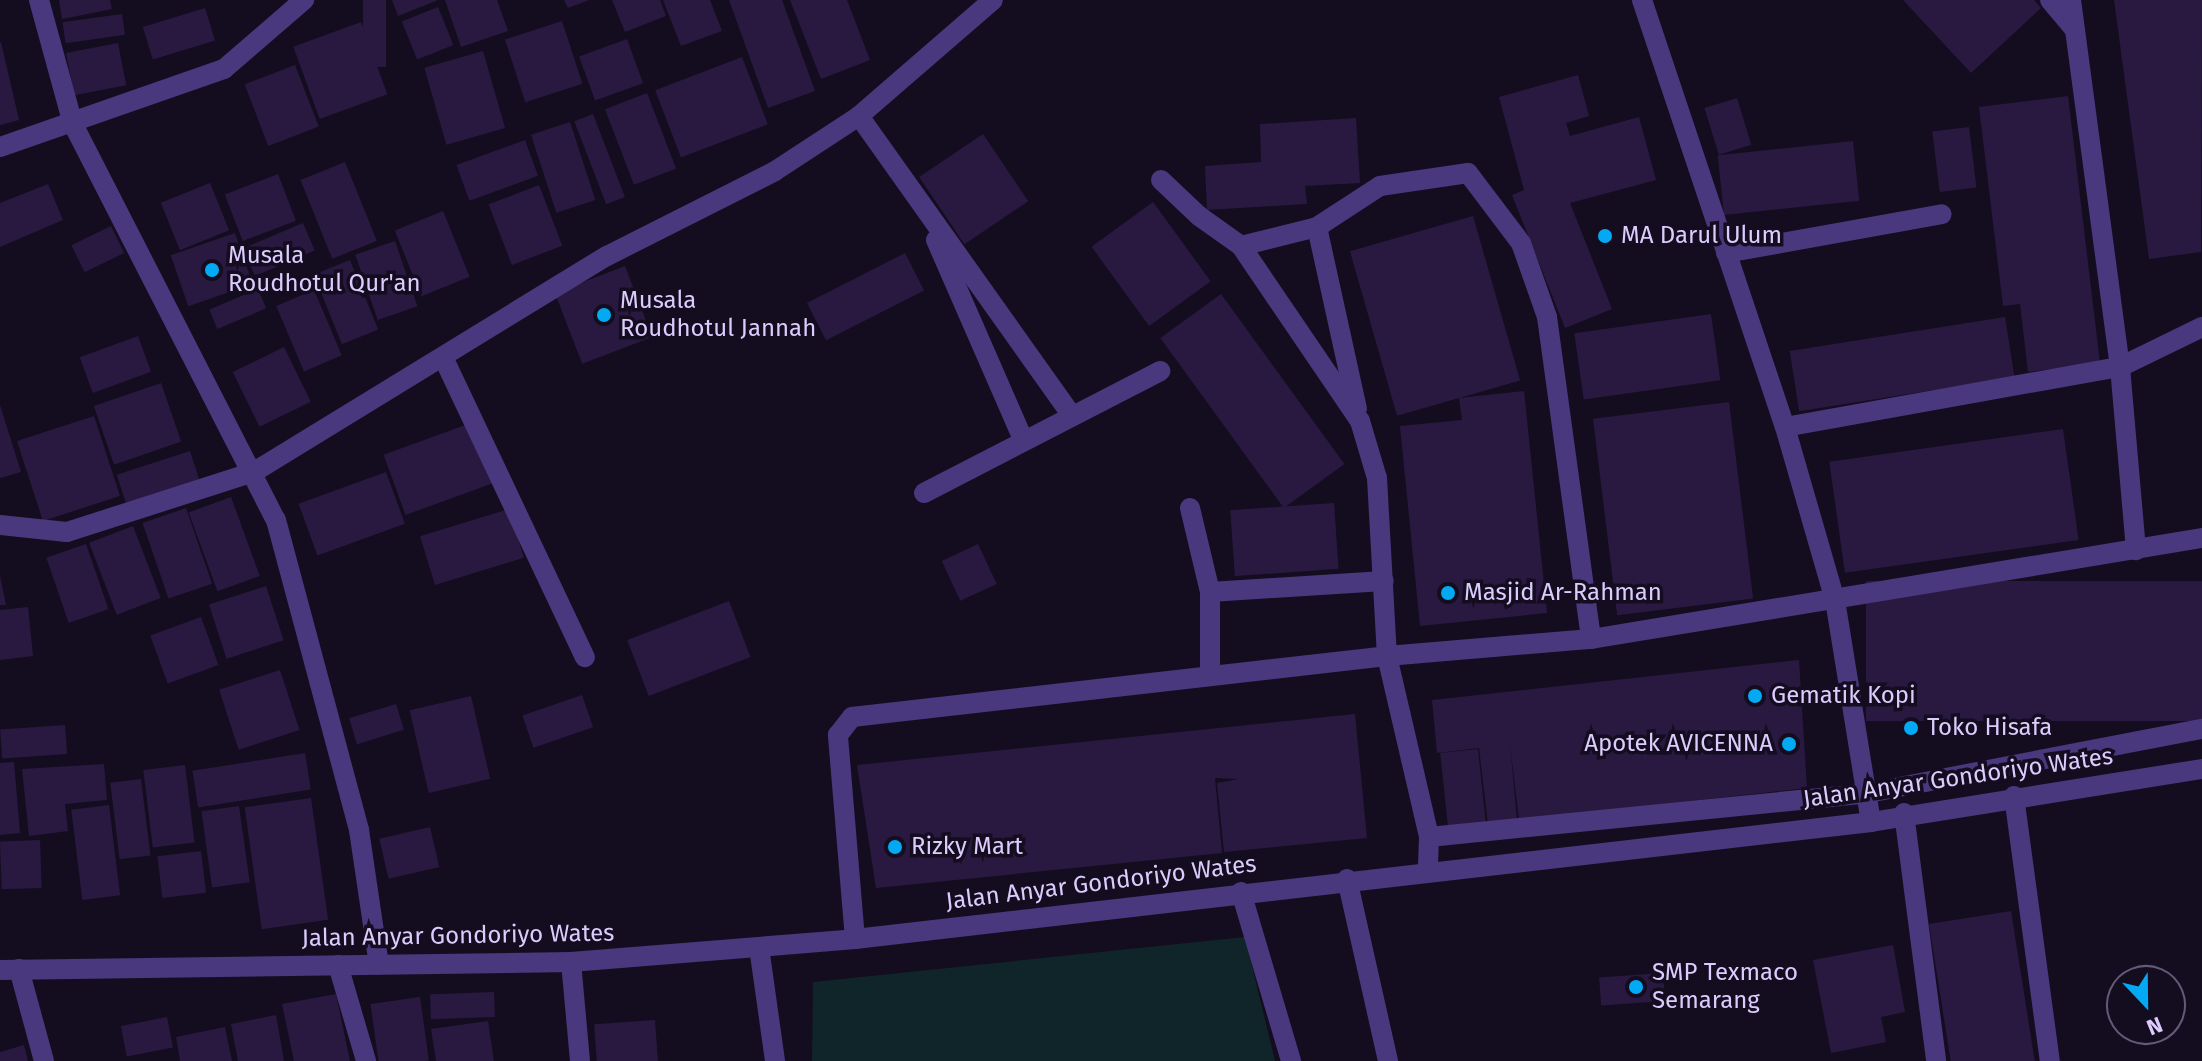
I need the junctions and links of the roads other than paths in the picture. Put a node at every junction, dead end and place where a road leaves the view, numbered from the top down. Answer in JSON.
{"nodes":[{"id":1,"x":39,"y":0,"type":"edge"},
{"id":2,"x":304,"y":0,"type":"edge"},
{"id":3,"x":993,"y":0,"type":"edge"},
{"id":4,"x":1642,"y":0,"type":"edge"},
{"id":5,"x":2050,"y":0,"type":"edge"},
{"id":6,"x":2071,"y":0,"type":"edge"},
{"id":7,"x":2074,"y":29,"type":"junction"},
{"id":8,"x":859,"y":116,"type":"junction"},
{"id":9,"x":73,"y":124,"type":"junction"},
{"id":10,"x":0,"y":147,"type":"edge"},
{"id":11,"x":1161,"y":180,"type":"dead end"},
{"id":12,"x":919,"y":200,"type":"junction"},
{"id":13,"x":1942,"y":214,"type":"dead end"},
{"id":14,"x":1317,"y":227,"type":"junction"},
{"id":15,"x":1241,"y":246,"type":"junction"},
{"id":16,"x":1726,"y":253,"type":"junction"},
{"id":17,"x":2202,"y":327,"type":"edge"},
{"id":18,"x":443,"y":357,"type":"junction"},
{"id":19,"x":2120,"y":367,"type":"junction"},
{"id":20,"x":1160,"y":371,"type":"dead end"},
{"id":21,"x":1072,"y":416,"type":"junction"},
{"id":22,"x":1360,"y":421,"type":"junction"},
{"id":23,"x":1785,"y":427,"type":"junction"},
{"id":24,"x":1024,"y":441,"type":"junction"},
{"id":25,"x":254,"y":472,"type":"junction"},
{"id":26,"x":924,"y":493,"type":"dead end"},
{"id":27,"x":1190,"y":508,"type":"dead end"},
{"id":28,"x":0,"y":525,"type":"edge"},
{"id":29,"x":2202,"y":538,"type":"edge"},
{"id":30,"x":2136,"y":550,"type":"junction"},
{"id":31,"x":1384,"y":581,"type":"junction"},
{"id":32,"x":1210,"y":592,"type":"junction"},
{"id":33,"x":1835,"y":600,"type":"junction"},
{"id":34,"x":1591,"y":639,"type":"junction"},
{"id":35,"x":1387,"y":656,"type":"junction"},
{"id":36,"x":585,"y":657,"type":"dead end"},
{"id":37,"x":1210,"y":676,"type":"junction"},
{"id":38,"x":2202,"y":729,"type":"edge"},
{"id":39,"x":2202,"y":769,"type":"edge"},
{"id":40,"x":1863,"y":794,"type":"junction"},
{"id":41,"x":2014,"y":796,"type":"junction"},
{"id":42,"x":1904,"y":813,"type":"junction"},
{"id":43,"x":1871,"y":822,"type":"junction"},
{"id":44,"x":1429,"y":837,"type":"junction"},
{"id":45,"x":1428,"y":870,"type":"junction"},
{"id":46,"x":1347,"y":879,"type":"junction"},
{"id":47,"x":1241,"y":892,"type":"junction"},
{"id":48,"x":855,"y":939,"type":"junction"},
{"id":49,"x":759,"y":947,"type":"junction"},
{"id":50,"x":571,"y":962,"type":"junction"},
{"id":51,"x":338,"y":965,"type":"junction"},
{"id":52,"x":379,"y":965,"type":"junction"},
{"id":53,"x":10,"y":969,"type":"edge"},
{"id":54,"x":44,"y":1061,"type":"edge"},
{"id":55,"x":366,"y":1061,"type":"edge"},
{"id":56,"x":580,"y":1061,"type":"edge"},
{"id":57,"x":775,"y":1061,"type":"edge"},
{"id":58,"x":1291,"y":1061,"type":"edge"},
{"id":59,"x":1388,"y":1061,"type":"edge"},
{"id":60,"x":1936,"y":1061,"type":"edge"},
{"id":61,"x":2050,"y":1061,"type":"edge"}],
"edges":[{"from":1,"to":9,"type":"street"},
{"from":2,"to":9,"type":"street"},
{"from":3,"to":8,"type":"street"},
{"from":4,"to":16,"type":"street"},
{"from":5,"to":7,"type":"street"},
{"from":6,"to":7,"type":"street"},
{"from":7,"to":19,"type":"street"},
{"from":8,"to":12,"type":"street"},
{"from":8,"to":18,"type":"street"},
{"from":9,"to":10,"type":"street"},
{"from":9,"to":25,"type":"street"},
{"from":11,"to":15,"type":"street"},
{"from":12,"to":21,"type":"street"},
{"from":12,"to":24,"type":"street"},
{"from":13,"to":16,"type":"street"},
{"from":14,"to":15,"type":"street"},
{"from":14,"to":22,"type":"street"},
{"from":14,"to":34,"type":"street"},
{"from":15,"to":22,"type":"street"},
{"from":16,"to":23,"type":"street"},
{"from":17,"to":19,"type":"street"},
{"from":18,"to":25,"type":"street"},
{"from":18,"to":36,"type":"street"},
{"from":19,"to":23,"type":"street"},
{"from":19,"to":30,"type":"street"},
{"from":20,"to":21,"type":"street"},
{"from":21,"to":24,"type":"street"},
{"from":22,"to":31,"type":"street"},
{"from":23,"to":33,"type":"street"},
{"from":24,"to":26,"type":"street"},
{"from":25,"to":28,"type":"street"},
{"from":25,"to":52,"type":"street"},
{"from":27,"to":32,"type":"street"},
{"from":29,"to":30,"type":"street"},
{"from":30,"to":33,"type":"street"},
{"from":31,"to":32,"type":"street"},
{"from":31,"to":35,"type":"street"},
{"from":32,"to":37,"type":"street"},
{"from":33,"to":34,"type":"street"},
{"from":33,"to":40,"type":"street"},
{"from":34,"to":35,"type":"street"},
{"from":35,"to":37,"type":"street"},
{"from":35,"to":44,"type":"street"},
{"from":37,"to":48,"type":"street"},
{"from":38,"to":40,"type":"street"},
{"from":39,"to":41,"type":"street","name":"Jalan Anyar Gondoriyo Wates"},
{"from":40,"to":43,"type":"street"},
{"from":40,"to":44,"type":"street"},
{"from":41,"to":42,"type":"street","name":"Jalan Anyar Gondoriyo Wates"},
{"from":41,"to":61,"type":"street"},
{"from":42,"to":43,"type":"street","name":"Jalan Anyar Gondoriyo Wates"},
{"from":42,"to":60,"type":"street"},
{"from":43,"to":45,"type":"street","name":"Jalan Anyar Gondoriyo Wates"},
{"from":44,"to":45,"type":"street"},
{"from":45,"to":46,"type":"street","name":"Jalan Anyar Gondoriyo Wates"},
{"from":46,"to":47,"type":"street","name":"Jalan Anyar Gondoriyo Wates"},
{"from":46,"to":59,"type":"street"},
{"from":47,"to":48,"type":"street","name":"Jalan Anyar Gondoriyo Wates"},
{"from":47,"to":58,"type":"street"},
{"from":48,"to":49,"type":"street","name":"Jalan Anyar Gondoriyo Wates"},
{"from":49,"to":50,"type":"street","name":"Jalan Anyar Gondoriyo Wates"},
{"from":49,"to":57,"type":"street"},
{"from":50,"to":52,"type":"street","name":"Jalan Anyar Gondoriyo Wates"},
{"from":50,"to":56,"type":"street"},
{"from":51,"to":52,"type":"street","name":"Jalan Anyar Gondoriyo Wates"},
{"from":51,"to":53,"type":"street","name":"Jalan Anyar Gondoriyo Wates"},
{"from":51,"to":55,"type":"street"},
{"from":53,"to":54,"type":"street"}]}
